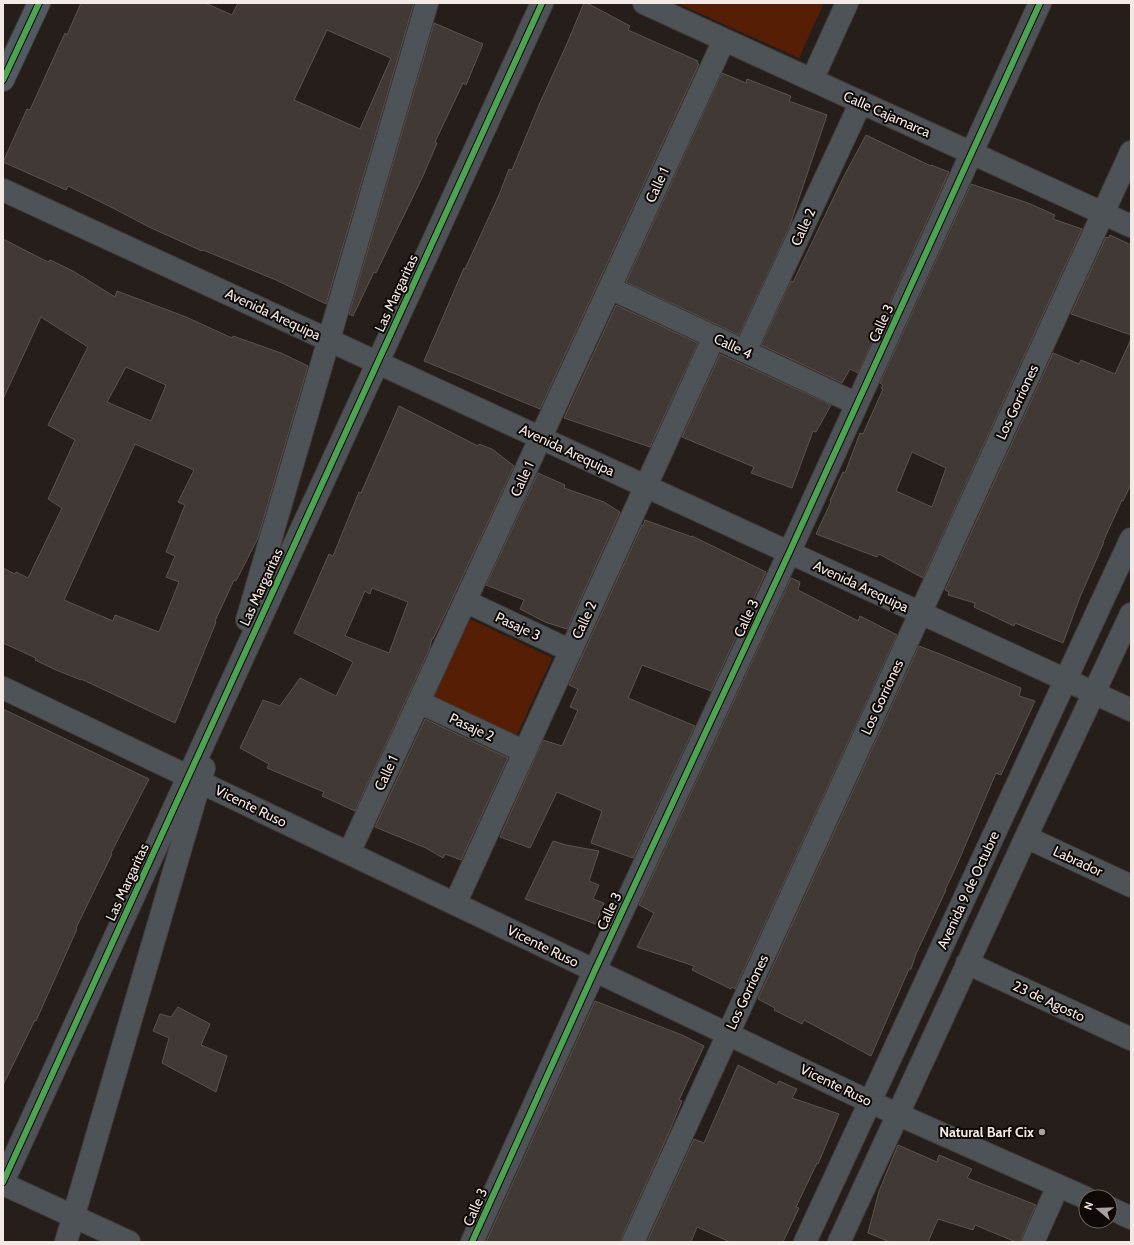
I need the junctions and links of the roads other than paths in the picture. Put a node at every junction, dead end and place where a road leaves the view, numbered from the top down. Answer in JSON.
{"nodes":[{"id":1,"x":39,"y":3,"type":"edge"},
{"id":2,"x":427,"y":3,"type":"edge"},
{"id":3,"x":542,"y":3,"type":"edge"},
{"id":4,"x":644,"y":3,"type":"edge"},
{"id":5,"x":847,"y":3,"type":"edge"},
{"id":6,"x":1040,"y":3,"type":"edge"},
{"id":7,"x":724,"y":40,"type":"junction"},
{"id":8,"x":3,"y":80,"type":"edge"},
{"id":9,"x":812,"y":80,"type":"junction"},
{"id":10,"x":861,"y":102,"type":"junction"},
{"id":11,"x":972,"y":152,"type":"junction"},
{"id":12,"x":1131,"y":152,"type":"edge"},
{"id":13,"x":3,"y":190,"type":"edge"},
{"id":14,"x":1103,"y":213,"type":"junction"},
{"id":15,"x":1131,"y":226,"type":"edge"},
{"id":16,"x":610,"y":288,"type":"junction"},
{"id":17,"x":714,"y":337,"type":"junction"},
{"id":18,"x":745,"y":351,"type":"junction"},
{"id":19,"x":377,"y":362,"type":"junction"},
{"id":20,"x":857,"y":404,"type":"junction"},
{"id":21,"x":541,"y":438,"type":"junction"},
{"id":22,"x":646,"y":486,"type":"junction"},
{"id":23,"x":1131,"y":539,"type":"edge"},
{"id":24,"x":789,"y":553,"type":"junction"},
{"id":25,"x":465,"y":602,"type":"junction"},
{"id":26,"x":920,"y":613,"type":"junction"},
{"id":27,"x":1131,"y":614,"type":"edge"},
{"id":28,"x":571,"y":651,"type":"junction"},
{"id":29,"x":1066,"y":680,"type":"junction"},
{"id":30,"x":3,"y":688,"type":"edge"},
{"id":31,"x":1094,"y":693,"type":"junction"},
{"id":32,"x":419,"y":702,"type":"junction"},
{"id":33,"x":1131,"y":710,"type":"edge"},
{"id":34,"x":524,"y":752,"type":"junction"},
{"id":35,"x":188,"y":776,"type":"junction"},
{"id":36,"x":1026,"y":837,"type":"junction"},
{"id":37,"x":349,"y":853,"type":"junction"},
{"id":38,"x":1131,"y":886,"type":"edge"},
{"id":39,"x":455,"y":904,"type":"junction"},
{"id":40,"x":967,"y":963,"type":"junction"},
{"id":41,"x":595,"y":970,"type":"junction"},
{"id":42,"x":728,"y":1034,"type":"junction"},
{"id":43,"x":1131,"y":1039,"type":"edge"},
{"id":44,"x":870,"y":1102,"type":"junction"},
{"id":45,"x":897,"y":1115,"type":"junction"},
{"id":46,"x":3,"y":1183,"type":"edge"},
{"id":47,"x":1058,"y":1186,"type":"junction"},
{"id":48,"x":1078,"y":1195,"type":"edge"},
{"id":49,"x":1118,"y":1212,"type":"edge"},
{"id":50,"x":1131,"y":1218,"type":"edge"},
{"id":51,"x":66,"y":1242,"type":"edge"},
{"id":52,"x":129,"y":1242,"type":"edge"},
{"id":53,"x":472,"y":1242,"type":"edge"},
{"id":54,"x":633,"y":1242,"type":"edge"},
{"id":55,"x":805,"y":1242,"type":"edge"},
{"id":56,"x":839,"y":1242,"type":"edge"},
{"id":57,"x":1033,"y":1242,"type":"edge"}],
"edges":[{"from":1,"to":8,"type":"main road"},
{"from":2,"to":51,"type":"street"},
{"from":3,"to":19,"type":"street","name":"Las Margaritas"},
{"from":4,"to":7,"type":"street","name":"Calle Cajamarca"},
{"from":5,"to":9,"type":"street"},
{"from":6,"to":11,"type":"street","name":"Calle 3"},
{"from":7,"to":9,"type":"street","name":"Calle Cajamarca"},
{"from":7,"to":16,"type":"street","name":"Calle 1"},
{"from":9,"to":10,"type":"street","name":"Calle Cajamarca"},
{"from":10,"to":11,"type":"street","name":"Calle Cajamarca"},
{"from":10,"to":18,"type":"street","name":"Calle 2"},
{"from":11,"to":14,"type":"street","name":"Calle Cajamarca"},
{"from":11,"to":20,"type":"street","name":"Calle 3"},
{"from":12,"to":14,"type":"street","name":"Los Gorriones"},
{"from":13,"to":19,"type":"street","name":"Avenida Arequipa"},
{"from":14,"to":15,"type":"street","name":"Calle Cajamarca"},
{"from":14,"to":26,"type":"street","name":"Los Gorriones"},
{"from":16,"to":17,"type":"street","name":"Calle 4"},
{"from":16,"to":21,"type":"street","name":"Calle 1"},
{"from":17,"to":18,"type":"street","name":"Calle 4"},
{"from":17,"to":22,"type":"street","name":"Calle 2"},
{"from":18,"to":20,"type":"street","name":"Calle 4"},
{"from":19,"to":21,"type":"street","name":"Avenida Arequipa"},
{"from":19,"to":35,"type":"street","name":"Las Margaritas"},
{"from":20,"to":24,"type":"street","name":"Calle 3"},
{"from":21,"to":22,"type":"street","name":"Avenida Arequipa"},
{"from":21,"to":25,"type":"street","name":"Calle 1"},
{"from":22,"to":24,"type":"street","name":"Avenida Arequipa"},
{"from":22,"to":28,"type":"street","name":"Calle 2"},
{"from":23,"to":29,"type":"street","name":"Avenida 9 de Octubre"},
{"from":24,"to":26,"type":"street","name":"Avenida Arequipa"},
{"from":24,"to":41,"type":"street","name":"Calle 3"},
{"from":25,"to":28,"type":"street","name":"Pasaje 3"},
{"from":25,"to":32,"type":"street","name":"Calle 1"},
{"from":26,"to":29,"type":"street","name":"Avenida Arequipa"},
{"from":26,"to":42,"type":"street","name":"Los Gorriones"},
{"from":27,"to":31,"type":"street"},
{"from":28,"to":34,"type":"street","name":"Calle 2"},
{"from":29,"to":31,"type":"street","name":"Avenida Arequipa"},
{"from":29,"to":44,"type":"street","name":"Avenida 9 de Octubre"},
{"from":30,"to":35,"type":"street","name":"Vicente Ruso"},
{"from":31,"to":33,"type":"street","name":"Avenida Arequipa"},
{"from":31,"to":36,"type":"street"},
{"from":32,"to":34,"type":"street","name":"Pasaje 2"},
{"from":32,"to":37,"type":"street","name":"Calle 1"},
{"from":34,"to":39,"type":"street","name":"Calle 2"},
{"from":35,"to":37,"type":"street","name":"Vicente Ruso"},
{"from":35,"to":46,"type":"street","name":"Las Margaritas"},
{"from":36,"to":38,"type":"street","name":"Labrador"},
{"from":36,"to":40,"type":"street"},
{"from":37,"to":39,"type":"street","name":"Vicente Ruso"},
{"from":39,"to":41,"type":"street","name":"Vicente Ruso"},
{"from":40,"to":43,"type":"street","name":"23 de Agosto"},
{"from":40,"to":45,"type":"street"},
{"from":41,"to":42,"type":"street","name":"Vicente Ruso"},
{"from":41,"to":53,"type":"street","name":"Calle 3"},
{"from":42,"to":44,"type":"street","name":"Vicente Ruso"},
{"from":42,"to":54,"type":"street","name":"Los Gorriones"},
{"from":44,"to":45,"type":"street","name":"Vicente Ruso"},
{"from":44,"to":55,"type":"street","name":"Avenida 9 de Octubre"},
{"from":45,"to":47,"type":"street","name":"Vicente Ruso"},
{"from":45,"to":56,"type":"street"},
{"from":46,"to":52,"type":"street"},
{"from":47,"to":48,"type":"street","name":"Vicente Ruso"},
{"from":47,"to":57,"type":"street"},
{"from":49,"to":50,"type":"street"}]}
